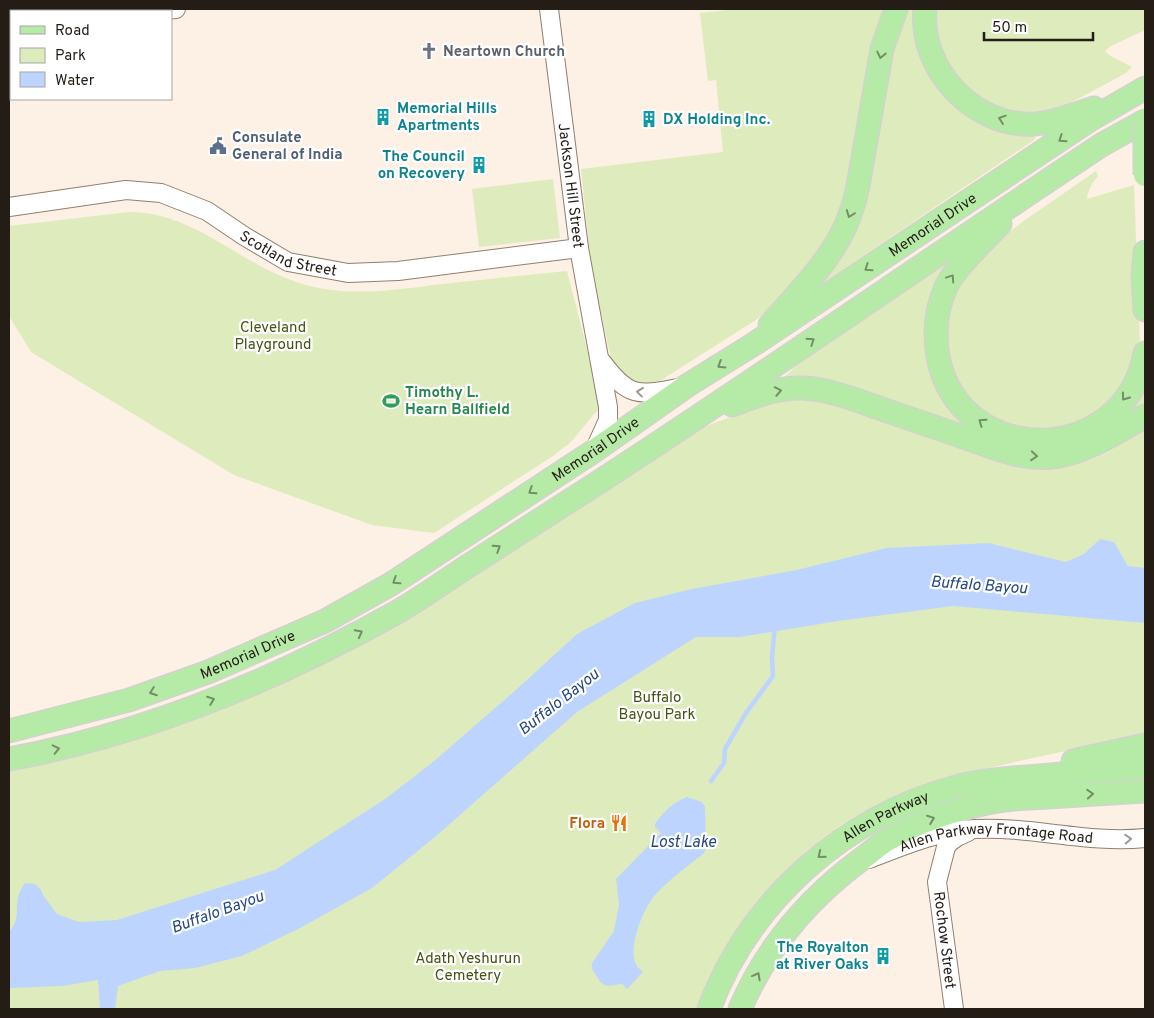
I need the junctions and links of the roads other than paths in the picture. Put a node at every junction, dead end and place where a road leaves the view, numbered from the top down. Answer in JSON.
{"nodes":[{"id":1,"x":549,"y":9,"type":"edge"},
{"id":2,"x":896,"y":9,"type":"edge"},
{"id":3,"x":925,"y":9,"type":"edge"},
{"id":4,"x":1139,"y":91,"type":"edge"},
{"id":5,"x":1145,"y":120,"type":"edge"},
{"id":6,"x":1145,"y":179,"type":"edge"},
{"id":7,"x":1025,"y":196,"type":"junction"},
{"id":8,"x":9,"y":207,"type":"edge"},
{"id":9,"x":579,"y":248,"type":"junction"},
{"id":10,"x":1145,"y":252,"type":"edge"},
{"id":11,"x":1145,"y":310,"type":"edge"},
{"id":12,"x":754,"y":344,"type":"junction"},
{"id":13,"x":1145,"y":353,"type":"edge"},
{"id":14,"x":600,"y":360,"type":"junction"},
{"id":15,"x":688,"y":385,"type":"junction"},
{"id":16,"x":1145,"y":416,"type":"edge"},
{"id":17,"x":698,"y":417,"type":"junction"},
{"id":18,"x":594,"y":450,"type":"junction"},
{"id":19,"x":32,"y":726,"type":"junction"},
{"id":20,"x":9,"y":727,"type":"edge"},
{"id":21,"x":9,"y":731,"type":"edge"},
{"id":22,"x":1145,"y":745,"type":"edge"},
{"id":23,"x":9,"y":759,"type":"edge"},
{"id":24,"x":1145,"y":766,"type":"edge"},
{"id":25,"x":957,"y":787,"type":"junction"},
{"id":26,"x":1145,"y":790,"type":"edge"},
{"id":27,"x":975,"y":829,"type":"junction"},
{"id":28,"x":1145,"y":838,"type":"edge"},
{"id":29,"x":852,"y":866,"type":"junction"},
{"id":30,"x":709,"y":1009,"type":"edge"},
{"id":31,"x":740,"y":1009,"type":"edge"},
{"id":32,"x":954,"y":1009,"type":"edge"}],
"edges":[{"from":1,"to":9,"type":"street","name":"Jackson Hill Street"},
{"from":2,"to":12,"type":"main road","one_way":true},
{"from":4,"to":3,"type":"main road","one_way":true},
{"from":4,"to":12,"type":"main road","name":"Memorial Drive","one_way":true},
{"from":5,"to":6,"type":"main road","bridge":true},
{"from":5,"to":7,"type":"main road","name":"Memorial Drive"},
{"from":13,"to":7,"type":"main road","one_way":true},
{"from":17,"to":7,"type":"main road","name":"Memorial Drive","one_way":true},
{"from":8,"to":9,"type":"street","name":"Scotland Street"},
{"from":9,"to":14,"type":"street","name":"Jackson Hill Street"},
{"from":10,"to":11,"type":"main road"},
{"from":12,"to":15,"type":"main road","name":"Memorial Drive","one_way":true},
{"from":15,"to":14,"type":"street","name":"Jackson Hill Street","one_way":true},
{"from":14,"to":18,"type":"street","name":"Jackson Hill Street"},
{"from":15,"to":18,"type":"main road","name":"Memorial Drive"},
{"from":17,"to":16,"type":"main road","one_way":true},
{"from":23,"to":17,"type":"main road","name":"Memorial Drive","one_way":true},
{"from":18,"to":19,"type":"main road","name":"Memorial Drive","one_way":true},
{"from":19,"to":20,"type":"main road"},
{"from":19,"to":21,"type":"main road","name":"Memorial Drive"},
{"from":22,"to":25,"type":"main road"},
{"from":24,"to":25,"type":"main road","name":"Allen Parkway"},
{"from":25,"to":30,"type":"main road","name":"Allen Parkway","one_way":true},
{"from":29,"to":26,"type":"main road","name":"Allen Parkway","one_way":true},
{"from":27,"to":28,"type":"street","name":"Allen Parkway Frontage Road","one_way":true},
{"from":27,"to":29,"type":"street","name":"Allen Parkway Frontage Road"},
{"from":27,"to":32,"type":"street","name":"Rochow Street"},
{"from":31,"to":29,"type":"main road","name":"Allen Parkway","one_way":true}]}
